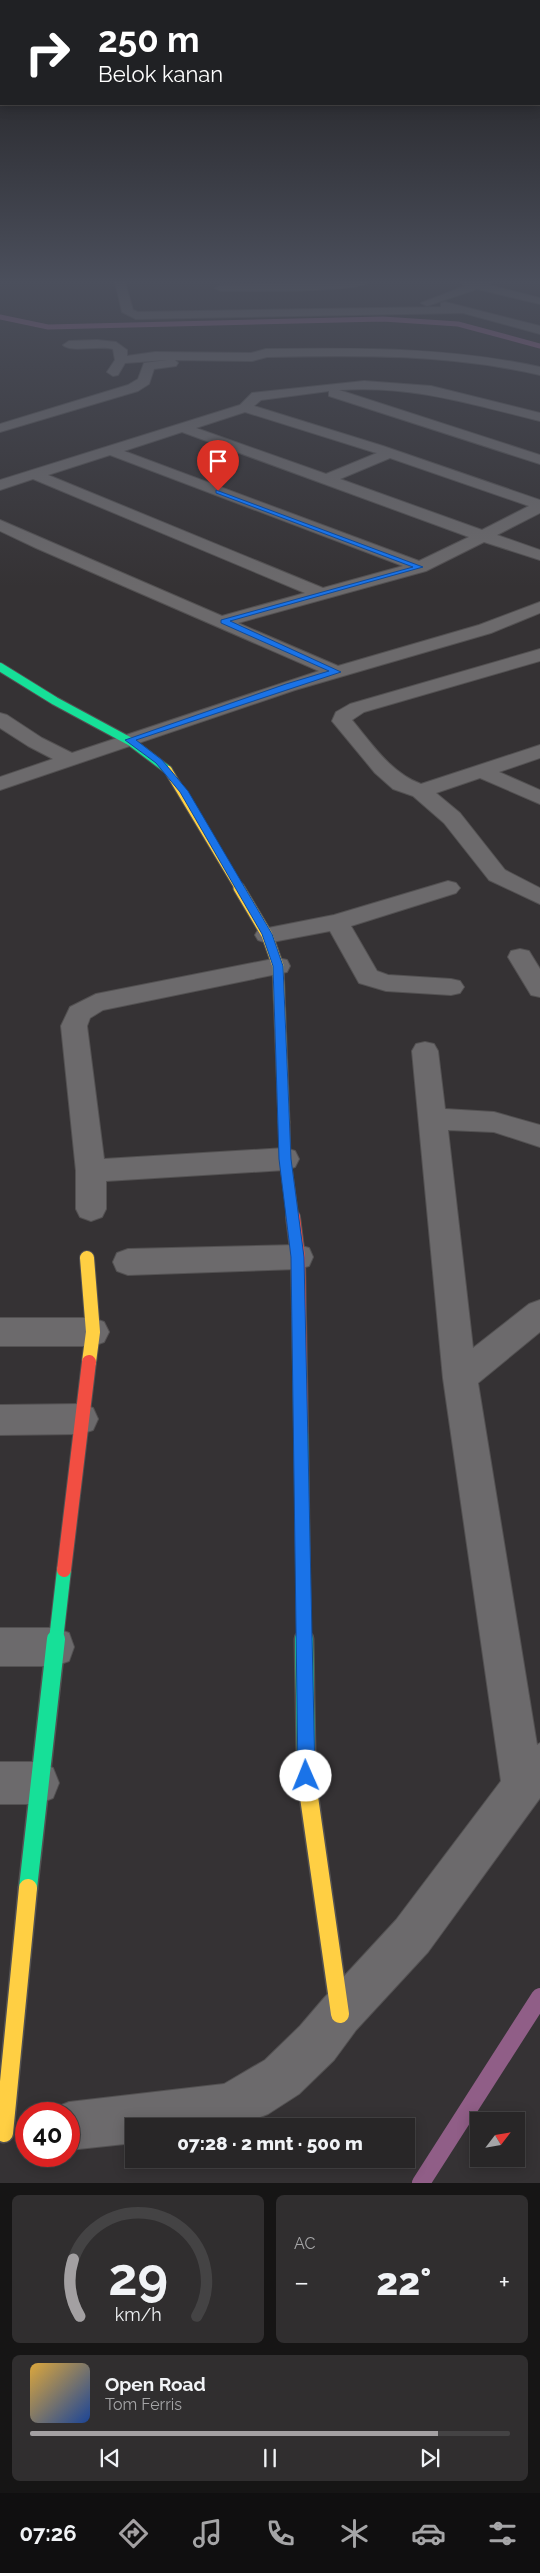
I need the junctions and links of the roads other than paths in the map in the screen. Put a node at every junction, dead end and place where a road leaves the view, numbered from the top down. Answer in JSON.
{"nodes":[{"id":1,"x":141,"y":384,"type":"edge"},
{"id":2,"x":255,"y":384,"type":"edge"},
{"id":3,"x":324,"y":390,"type":"junction"},
{"id":4,"x":257,"y":396,"type":"junction"},
{"id":5,"x":245,"y":408,"type":"junction"},
{"id":6,"x":540,"y":417,"type":"edge"},
{"id":7,"x":181,"y":427,"type":"junction"},
{"id":8,"x":0,"y":428,"type":"edge"},
{"id":9,"x":109,"y":450,"type":"junction"},
{"id":10,"x":390,"y":453,"type":"junction"},
{"id":11,"x":540,"y":460,"type":"edge"},
{"id":12,"x":35,"y":475,"type":"junction"},
{"id":13,"x":328,"y":479,"type":"junction"},
{"id":14,"x":0,"y":485,"type":"edge"},
{"id":15,"x":540,"y":506,"type":"edge"},
{"id":16,"x":3,"y":527,"type":"edge"},
{"id":17,"x":483,"y":536,"type":"junction"},
{"id":18,"x":540,"y":555,"type":"edge"},
{"id":19,"x":420,"y":567,"type":"junction"},
{"id":20,"x":320,"y":593,"type":"junction"},
{"id":21,"x":540,"y":607,"type":"edge"},
{"id":22,"x":223,"y":621,"type":"junction"},
{"id":23,"x":540,"y":655,"type":"edge"},
{"id":24,"x":0,"y":667,"type":"edge"},
{"id":25,"x":337,"y":672,"type":"junction"},
{"id":26,"x":1,"y":721,"type":"edge"},
{"id":27,"x":129,"y":740,"type":"junction"},
{"id":28,"x":540,"y":751,"type":"edge"},
{"id":29,"x":71,"y":760,"type":"junction"},
{"id":30,"x":481,"y":771,"type":"junction"},
{"id":31,"x":0,"y":784,"type":"edge"},
{"id":32,"x":421,"y":791,"type":"junction"},
{"id":33,"x":540,"y":798,"type":"edge"},
{"id":34,"x":448,"y":888,"type":"dead end"},
{"id":35,"x":540,"y":897,"type":"edge"},
{"id":36,"x":337,"y":922,"type":"junction"},
{"id":37,"x":267,"y":934,"type":"junction"},
{"id":38,"x":520,"y":958,"type":"dead end"},
{"id":39,"x":278,"y":966,"type":"junction"},
{"id":40,"x":451,"y":987,"type":"dead end"},
{"id":41,"x":540,"y":989,"type":"edge"},
{"id":42,"x":425,"y":1051,"type":"dead end"},
{"id":43,"x":433,"y":1119,"type":"junction"},
{"id":44,"x":540,"y":1136,"type":"edge"},
{"id":45,"x":285,"y":1159,"type":"junction"},
{"id":46,"x":91,"y":1171,"type":"junction"},
{"id":47,"x":91,"y":1209,"type":"dead end"},
{"id":48,"x":298,"y":1257,"type":"junction"},
{"id":49,"x":87,"y":1258,"type":"dead end"},
{"id":50,"x":128,"y":1262,"type":"dead end"},
{"id":51,"x":540,"y":1313,"type":"edge"},
{"id":52,"x":0,"y":1332,"type":"edge"},
{"id":53,"x":93,"y":1332,"type":"junction"},
{"id":54,"x":460,"y":1378,"type":"junction"},
{"id":55,"x":81,"y":1419,"type":"junction"},
{"id":56,"x":0,"y":1420,"type":"edge"},
{"id":57,"x":0,"y":1647,"type":"edge"},
{"id":58,"x":55,"y":1647,"type":"junction"},
{"id":59,"x":532,"y":1775,"type":"edge"},
{"id":60,"x":19,"y":1783,"type":"edge"},
{"id":61,"x":340,"y":2014,"type":"junction"},
{"id":62,"x":80,"y":2125,"type":"edge"},
{"id":63,"x":10,"y":2133,"type":"edge"}],
"edges":[{"from":1,"to":8,"type":"street"},
{"from":2,"to":4,"type":"street"},
{"from":3,"to":4,"type":"street"},
{"from":3,"to":6,"type":"street"},
{"from":3,"to":11,"type":"street"},
{"from":4,"to":5,"type":"street"},
{"from":5,"to":7,"type":"street"},
{"from":5,"to":10,"type":"street"},
{"from":7,"to":9,"type":"street"},
{"from":7,"to":13,"type":"street"},
{"from":9,"to":12,"type":"street"},
{"from":9,"to":19,"type":"street"},
{"from":10,"to":13,"type":"street"},
{"from":10,"to":15,"type":"street"},
{"from":12,"to":14,"type":"street"},
{"from":12,"to":20,"type":"street"},
{"from":13,"to":17,"type":"street"},
{"from":15,"to":17,"type":"street"},
{"from":16,"to":22,"type":"street"},
{"from":17,"to":18,"type":"street"},
{"from":17,"to":19,"type":"street"},
{"from":19,"to":20,"type":"street"},
{"from":20,"to":22,"type":"street"},
{"from":21,"to":25,"type":"street"},
{"from":22,"to":25,"type":"street"},
{"from":23,"to":32,"type":"street"},
{"from":24,"to":27,"type":"street"},
{"from":25,"to":27,"type":"street"},
{"from":26,"to":29,"type":"street"},
{"from":27,"to":29,"type":"street"},
{"from":27,"to":37,"type":"street"},
{"from":28,"to":30,"type":"street"},
{"from":29,"to":31,"type":"street"},
{"from":30,"to":32,"type":"street"},
{"from":30,"to":33,"type":"street"},
{"from":32,"to":35,"type":"street"},
{"from":34,"to":36,"type":"street"},
{"from":36,"to":37,"type":"street"},
{"from":36,"to":40,"type":"street"},
{"from":37,"to":39,"type":"street"},
{"from":38,"to":41,"type":"street"},
{"from":39,"to":45,"type":"street"},
{"from":39,"to":46,"type":"street"},
{"from":42,"to":43,"type":"street"},
{"from":43,"to":44,"type":"street"},
{"from":43,"to":54,"type":"street"},
{"from":45,"to":46,"type":"street"},
{"from":45,"to":48,"type":"street"},
{"from":46,"to":47,"type":"street"},
{"from":48,"to":50,"type":"street"},
{"from":48,"to":61,"type":"street"},
{"from":49,"to":53,"type":"street"},
{"from":51,"to":54,"type":"street"},
{"from":52,"to":53,"type":"street"},
{"from":53,"to":55,"type":"street"},
{"from":54,"to":59,"type":"street"},
{"from":55,"to":56,"type":"street"},
{"from":55,"to":58,"type":"street"},
{"from":57,"to":58,"type":"street"},
{"from":58,"to":60,"type":"street"},
{"from":59,"to":61,"type":"street"},
{"from":60,"to":63,"type":"street"},
{"from":61,"to":62,"type":"street"}]}
